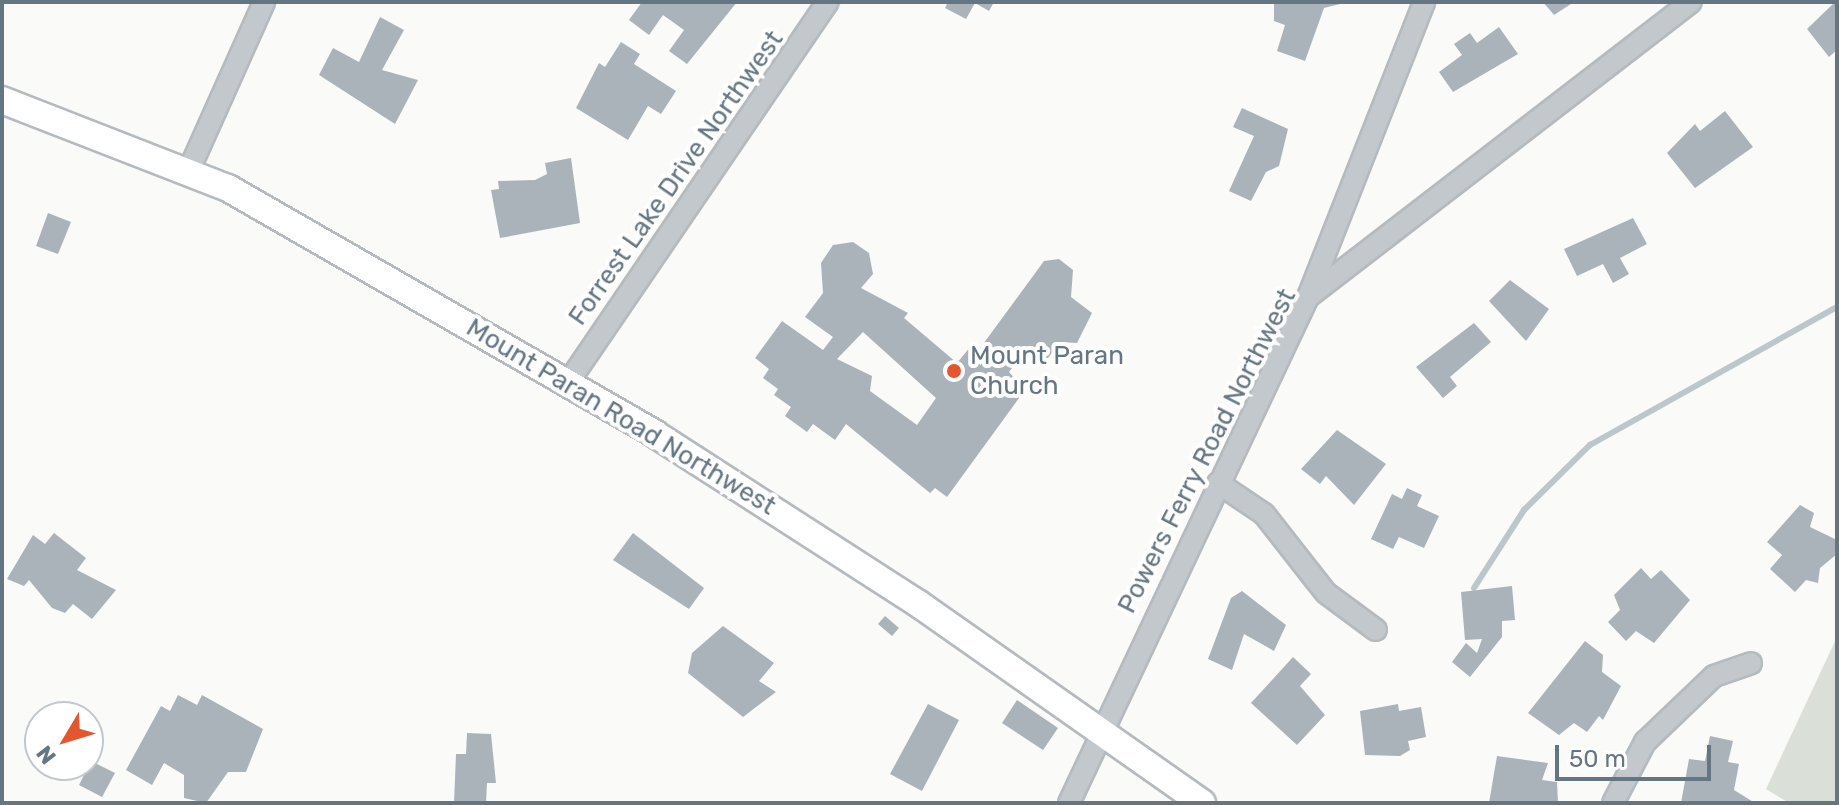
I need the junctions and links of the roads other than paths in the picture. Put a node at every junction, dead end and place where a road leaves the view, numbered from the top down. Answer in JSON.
{"nodes":[{"id":1,"x":264,"y":2,"type":"edge"},
{"id":2,"x":828,"y":2,"type":"edge"},
{"id":3,"x":1424,"y":2,"type":"edge"},
{"id":4,"x":1691,"y":2,"type":"edge"},
{"id":5,"x":2,"y":100,"type":"edge"},
{"id":6,"x":189,"y":170,"type":"junction"},
{"id":7,"x":1308,"y":297,"type":"junction"},
{"id":8,"x":567,"y":384,"type":"junction"},
{"id":9,"x":1218,"y":483,"type":"junction"},
{"id":10,"x":1376,"y":630,"type":"dead end"},
{"id":11,"x":1751,"y":663,"type":"dead end"},
{"id":12,"x":1099,"y":731,"type":"junction"},
{"id":13,"x":1069,"y":803,"type":"edge"},
{"id":14,"x":1202,"y":803,"type":"edge"},
{"id":15,"x":1613,"y":803,"type":"edge"}],
"edges":[{"from":1,"to":6,"type":"street"},
{"from":2,"to":8,"type":"street","name":"Forrest Lake Drive Northwest"},
{"from":3,"to":7,"type":"street"},
{"from":4,"to":7,"type":"street","name":"Powers Ferry Road Northwest"},
{"from":5,"to":6,"type":"main road","name":"Mount Paran Road Northwest"},
{"from":6,"to":8,"type":"main road","name":"Mount Paran Road Northwest"},
{"from":7,"to":9,"type":"street","name":"Powers Ferry Road Northwest"},
{"from":8,"to":12,"type":"main road","name":"Mount Paran Road Northwest"},
{"from":9,"to":10,"type":"street"},
{"from":9,"to":12,"type":"street","name":"Powers Ferry Road Northwest"},
{"from":11,"to":15,"type":"street"},
{"from":12,"to":13,"type":"street","name":"Powers Ferry Road Northwest"},
{"from":12,"to":14,"type":"main road","name":"Mount Paran Road Northwest"}]}
